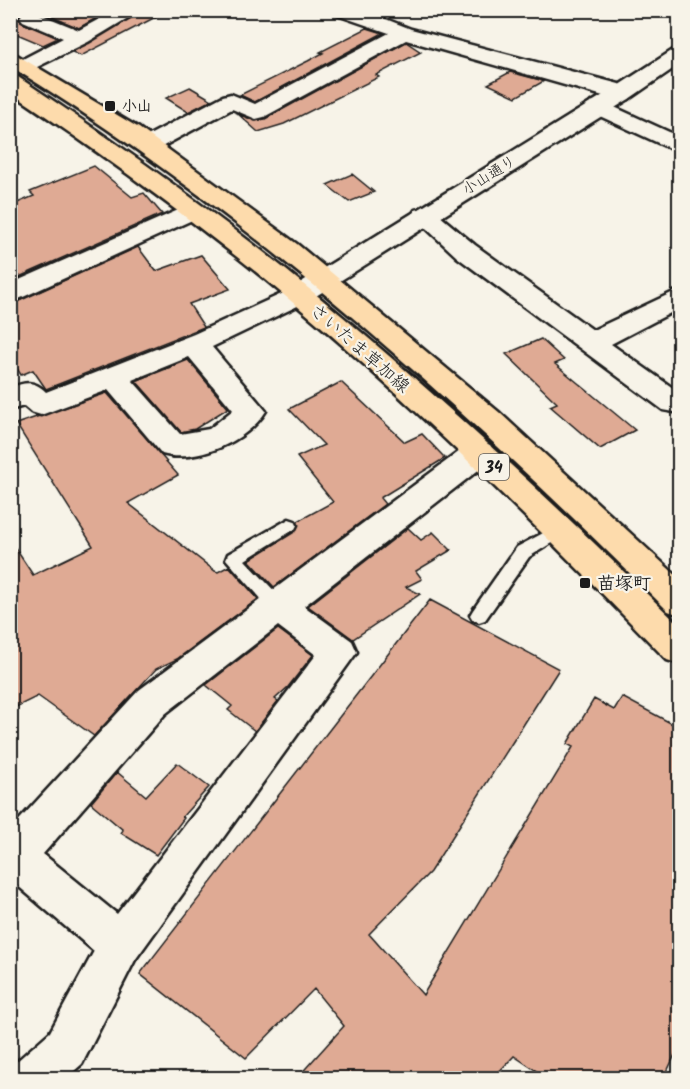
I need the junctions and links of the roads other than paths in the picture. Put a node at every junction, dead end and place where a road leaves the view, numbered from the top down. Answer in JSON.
{"nodes":[{"id":1,"x":62,"y":10,"type":"edge"},
{"id":2,"x":132,"y":10,"type":"edge"},
{"id":3,"x":341,"y":10,"type":"edge"},
{"id":4,"x":404,"y":33,"type":"junction"},
{"id":5,"x":81,"y":38,"type":"junction"},
{"id":6,"x":680,"y":54,"type":"edge"},
{"id":7,"x":14,"y":69,"type":"edge"},
{"id":8,"x":621,"y":94,"type":"junction"},
{"id":9,"x":599,"y":107,"type":"junction"},
{"id":10,"x":148,"y":145,"type":"junction"},
{"id":11,"x":680,"y":146,"type":"edge"},
{"id":12,"x":192,"y":211,"type":"junction"},
{"id":13,"x":424,"y":216,"type":"junction"},
{"id":14,"x":311,"y":287,"type":"junction"},
{"id":15,"x":10,"y":296,"type":"edge"},
{"id":16,"x":677,"y":301,"type":"edge"},
{"id":17,"x":592,"y":342,"type":"junction"},
{"id":18,"x":194,"y":344,"type":"junction"},
{"id":19,"x":113,"y":377,"type":"junction"},
{"id":20,"x":16,"y":388,"type":"edge"},
{"id":21,"x":680,"y":404,"type":"edge"},
{"id":22,"x":479,"y":453,"type":"junction"},
{"id":23,"x":289,"y":525,"type":"dead end"},
{"id":24,"x":560,"y":530,"type":"junction"},
{"id":25,"x":680,"y":601,"type":"edge"},
{"id":26,"x":278,"y":606,"type":"junction"},
{"id":27,"x":479,"y":615,"type":"dead end"},
{"id":28,"x":680,"y":649,"type":"edge"},
{"id":29,"x":120,"y":945,"type":"junction"},
{"id":30,"x":32,"y":1078,"type":"edge"}],
"edges":[{"from":1,"to":5,"type":"street"},
{"from":2,"to":5,"type":"street"},
{"from":3,"to":4,"type":"street"},
{"from":4,"to":8,"type":"street"},
{"from":4,"to":10,"type":"street"},
{"from":5,"to":7,"type":"street"},
{"from":6,"to":8,"type":"street","name":"小山通り"},
{"from":7,"to":10,"type":"main road","name":"さいたま草加線","number":"34"},
{"from":7,"to":12,"type":"main road","name":"さいたま草加線","number":"34"},
{"from":8,"to":9,"type":"street","name":"小山通り"},
{"from":9,"to":11,"type":"street"},
{"from":9,"to":13,"type":"street","name":"小山通り"},
{"from":10,"to":14,"type":"main road","name":"さいたま草加線","number":"34"},
{"from":12,"to":14,"type":"main road","name":"さいたま草加線","number":"34"},
{"from":12,"to":15,"type":"street"},
{"from":13,"to":14,"type":"street","name":"小山通り"},
{"from":13,"to":17,"type":"street"},
{"from":14,"to":18,"type":"street","name":"小山通り"},
{"from":14,"to":22,"type":"main road","name":"さいたま草加線","number":"34"},
{"from":14,"to":25,"type":"main road","name":"さいたま草加線","number":"34"},
{"from":16,"to":17,"type":"street"},
{"from":17,"to":21,"type":"street"},
{"from":18,"to":19,"type":"street","name":"小山通り"},
{"from":18,"to":19,"type":"street"},
{"from":19,"to":20,"type":"street","name":"小山通り"},
{"from":22,"to":24,"type":"main road","name":"さいたま草加線","number":"34"},
{"from":22,"to":26,"type":"street"},
{"from":23,"to":26,"type":"lane"},
{"from":24,"to":27,"type":"lane"},
{"from":24,"to":28,"type":"main road","name":"さいたま草加線","number":"34"},
{"from":26,"to":29,"type":"street"},
{"from":26,"to":29,"type":"street"},
{"from":29,"to":30,"type":"street"}]}
